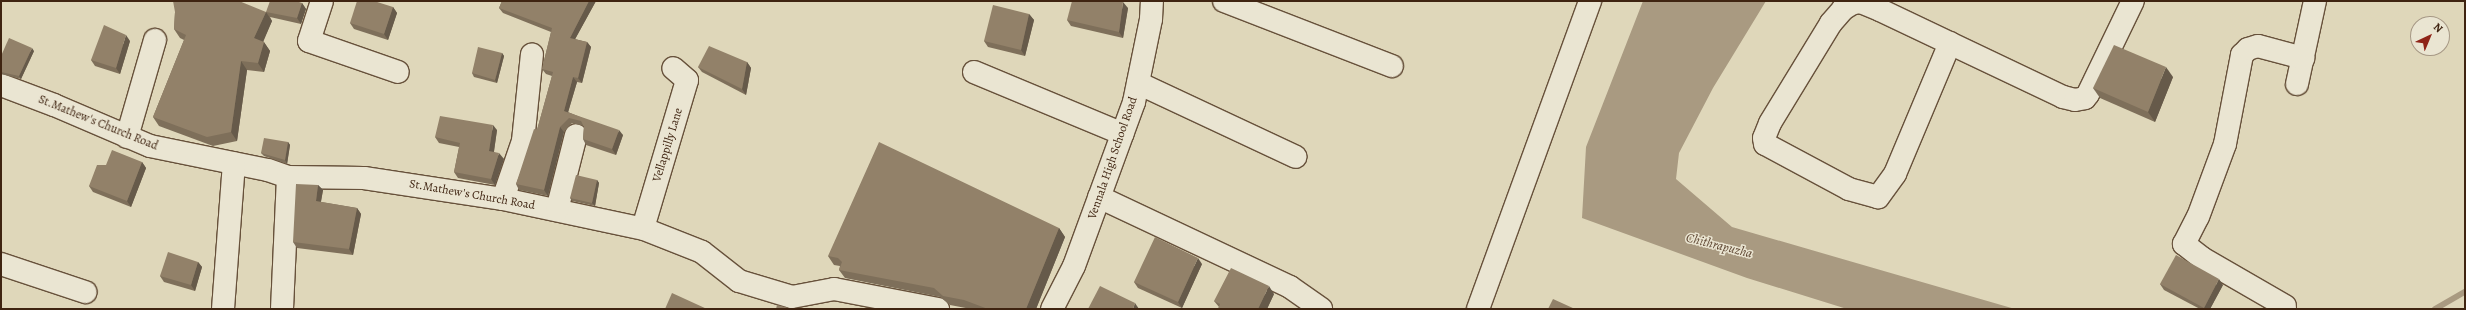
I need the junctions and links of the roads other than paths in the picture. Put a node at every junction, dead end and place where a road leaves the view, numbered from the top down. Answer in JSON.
{"nodes":[{"id":1,"x":322,"y":1,"type":"edge"},
{"id":2,"x":1152,"y":1,"type":"edge"},
{"id":3,"x":1224,"y":1,"type":"edge"},
{"id":4,"x":1590,"y":1,"type":"edge"},
{"id":5,"x":2133,"y":1,"type":"edge"},
{"id":6,"x":2315,"y":1,"type":"edge"},
{"id":7,"x":155,"y":40,"type":"dead end"},
{"id":8,"x":1950,"y":43,"type":"junction"},
{"id":9,"x":532,"y":54,"type":"dead end"},
{"id":10,"x":2303,"y":58,"type":"junction"},
{"id":11,"x":1392,"y":66,"type":"dead end"},
{"id":12,"x":673,"y":68,"type":"dead end"},
{"id":13,"x":398,"y":72,"type":"dead end"},
{"id":14,"x":974,"y":72,"type":"dead end"},
{"id":15,"x":1138,"y":83,"type":"junction"},
{"id":16,"x":2297,"y":84,"type":"dead end"},
{"id":17,"x":1,"y":85,"type":"edge"},
{"id":18,"x":1123,"y":134,"type":"junction"},
{"id":19,"x":576,"y":135,"type":"dead end"},
{"id":20,"x":127,"y":137,"type":"junction"},
{"id":21,"x":1296,"y":157,"type":"dead end"},
{"id":22,"x":234,"y":163,"type":"junction"},
{"id":23,"x":288,"y":177,"type":"junction"},
{"id":24,"x":1099,"y":197,"type":"junction"},
{"id":25,"x":503,"y":199,"type":"junction"},
{"id":26,"x":557,"y":210,"type":"junction"},
{"id":27,"x":643,"y":228,"type":"junction"},
{"id":28,"x":1,"y":264,"type":"edge"},
{"id":29,"x":85,"y":292,"type":"dead end"},
{"id":30,"x":807,"y":302,"type":"edge"},
{"id":31,"x":2285,"y":306,"type":"dead end"},
{"id":32,"x":223,"y":309,"type":"edge"},
{"id":33,"x":282,"y":309,"type":"edge"},
{"id":34,"x":938,"y":309,"type":"edge"},
{"id":35,"x":1052,"y":309,"type":"edge"},
{"id":36,"x":1322,"y":309,"type":"edge"},
{"id":37,"x":1478,"y":309,"type":"edge"}],
"edges":[{"from":1,"to":13,"type":"street"},
{"from":2,"to":15,"type":"street","name":"Vennala High School Road"},
{"from":3,"to":11,"type":"street"},
{"from":4,"to":37,"type":"street"},
{"from":5,"to":8,"type":"street"},
{"from":6,"to":10,"type":"street"},
{"from":7,"to":20,"type":"street"},
{"from":8,"to":8,"type":"street"},
{"from":9,"to":25,"type":"street"},
{"from":10,"to":16,"type":"street"},
{"from":10,"to":31,"type":"street"},
{"from":12,"to":27,"type":"street","name":"Vellappilly Lane"},
{"from":14,"to":18,"type":"street"},
{"from":15,"to":18,"type":"street","name":"Vennala High School Road"},
{"from":15,"to":21,"type":"street"},
{"from":17,"to":20,"type":"street","name":"St.Mathew's Church Road"},
{"from":18,"to":24,"type":"street","name":"Vennala High School Road"},
{"from":19,"to":26,"type":"street"},
{"from":20,"to":22,"type":"street","name":"St.Mathew's Church Road"},
{"from":22,"to":23,"type":"street","name":"St.Mathew's Church Road"},
{"from":22,"to":32,"type":"street"},
{"from":23,"to":25,"type":"street","name":"St.Mathew's Church Road"},
{"from":23,"to":33,"type":"street"},
{"from":24,"to":35,"type":"street","name":"Vennala High School Road"},
{"from":24,"to":36,"type":"street"},
{"from":25,"to":26,"type":"street","name":"St.Mathew's Church Road"},
{"from":26,"to":27,"type":"street","name":"St.Mathew's Church Road"},
{"from":27,"to":30,"type":"street","name":"St.Mathew's Church Road"},
{"from":28,"to":29,"type":"street"},
{"from":30,"to":34,"type":"street","name":"St.Mathew's Church Road"}]}
